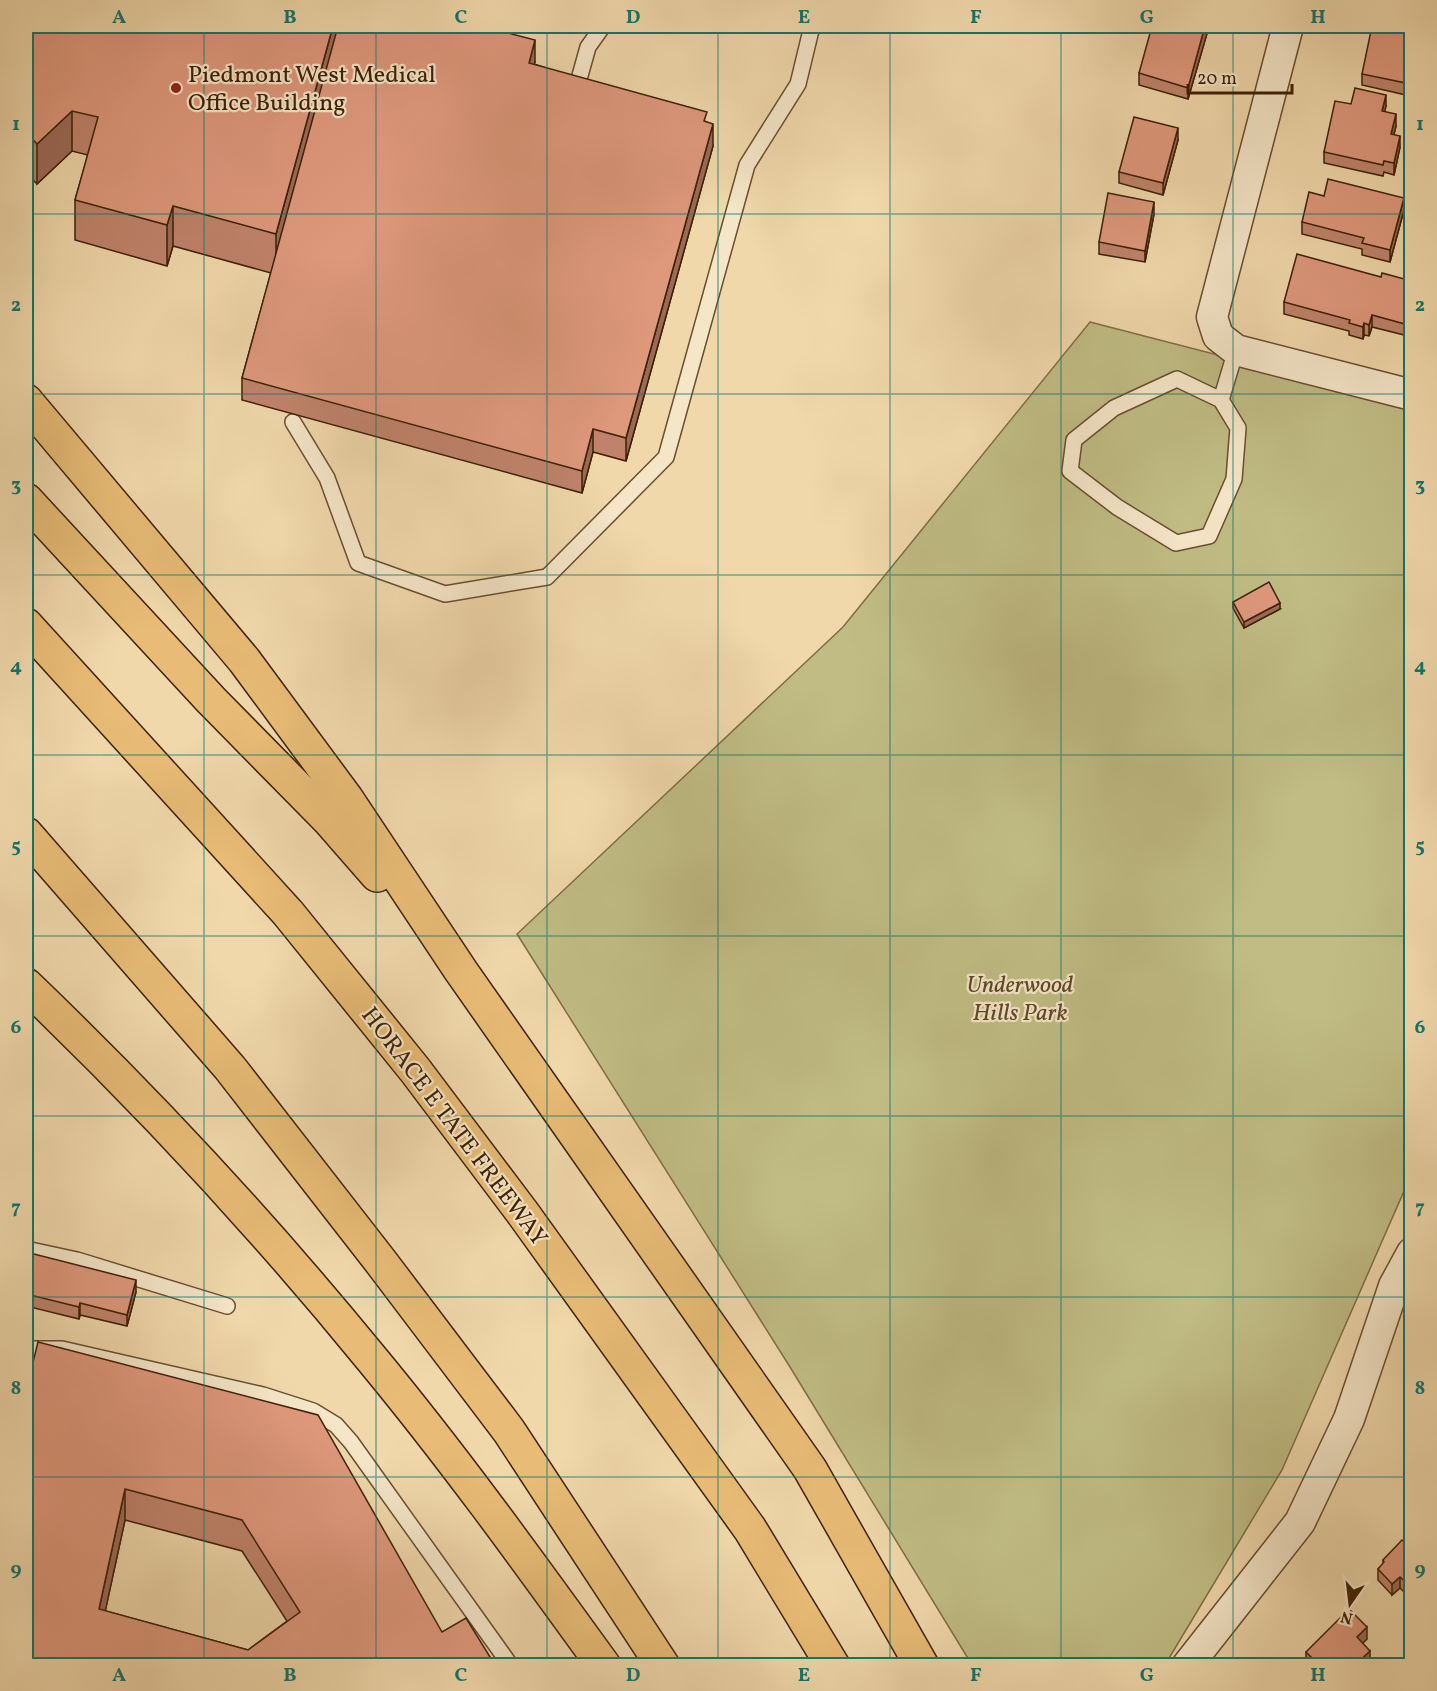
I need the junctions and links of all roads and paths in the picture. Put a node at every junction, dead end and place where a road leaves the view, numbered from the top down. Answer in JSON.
{"nodes":[{"id":1,"x":603,"y":26,"type":"edge"},
{"id":2,"x":812,"y":26,"type":"edge"},
{"id":3,"x":1288,"y":26,"type":"edge"},
{"id":4,"x":574,"y":98,"type":"edge"},
{"id":5,"x":1227,"y":343,"type":"junction"},
{"id":6,"x":1412,"y":395,"type":"edge"},
{"id":7,"x":1221,"y":400,"type":"junction"},
{"id":8,"x":26,"y":402,"type":"edge"},
{"id":9,"x":293,"y":422,"type":"edge"},
{"id":10,"x":26,"y":500,"type":"edge"},
{"id":11,"x":26,"y":625,"type":"edge"},
{"id":12,"x":26,"y":834,"type":"edge"},
{"id":13,"x":461,"y":971,"type":"junction"},
{"id":14,"x":26,"y":986,"type":"edge"},
{"id":15,"x":26,"y":1249,"type":"edge"},
{"id":16,"x":1412,"y":1253,"type":"edge"},
{"id":17,"x":226,"y":1306,"type":"dead end"},
{"id":18,"x":26,"y":1349,"type":"edge"},
{"id":19,"x":511,"y":1665,"type":"edge"},
{"id":20,"x":604,"y":1665,"type":"edge"},
{"id":21,"x":663,"y":1665,"type":"edge"},
{"id":22,"x":833,"y":1665,"type":"edge"},
{"id":23,"x":922,"y":1665,"type":"edge"},
{"id":24,"x":1187,"y":1665,"type":"edge"}],
"edges":[{"from":1,"to":4,"type":"lane"},
{"from":2,"to":9,"type":"lane"},
{"from":3,"to":5,"type":"street"},
{"from":5,"to":6,"type":"street"},
{"from":5,"to":7,"type":"lane"},
{"from":7,"to":7,"type":"lane"},
{"from":8,"to":13,"type":"highway"},
{"from":10,"to":13,"type":"highway"},
{"from":11,"to":22,"type":"highway","name":"HORACE E TATE FREEWAY"},
{"from":12,"to":21,"type":"highway"},
{"from":13,"to":23,"type":"highway"},
{"from":14,"to":20,"type":"highway"},
{"from":15,"to":17,"type":"lane"},
{"from":16,"to":24,"type":"street"},
{"from":18,"to":19,"type":"lane"}]}
